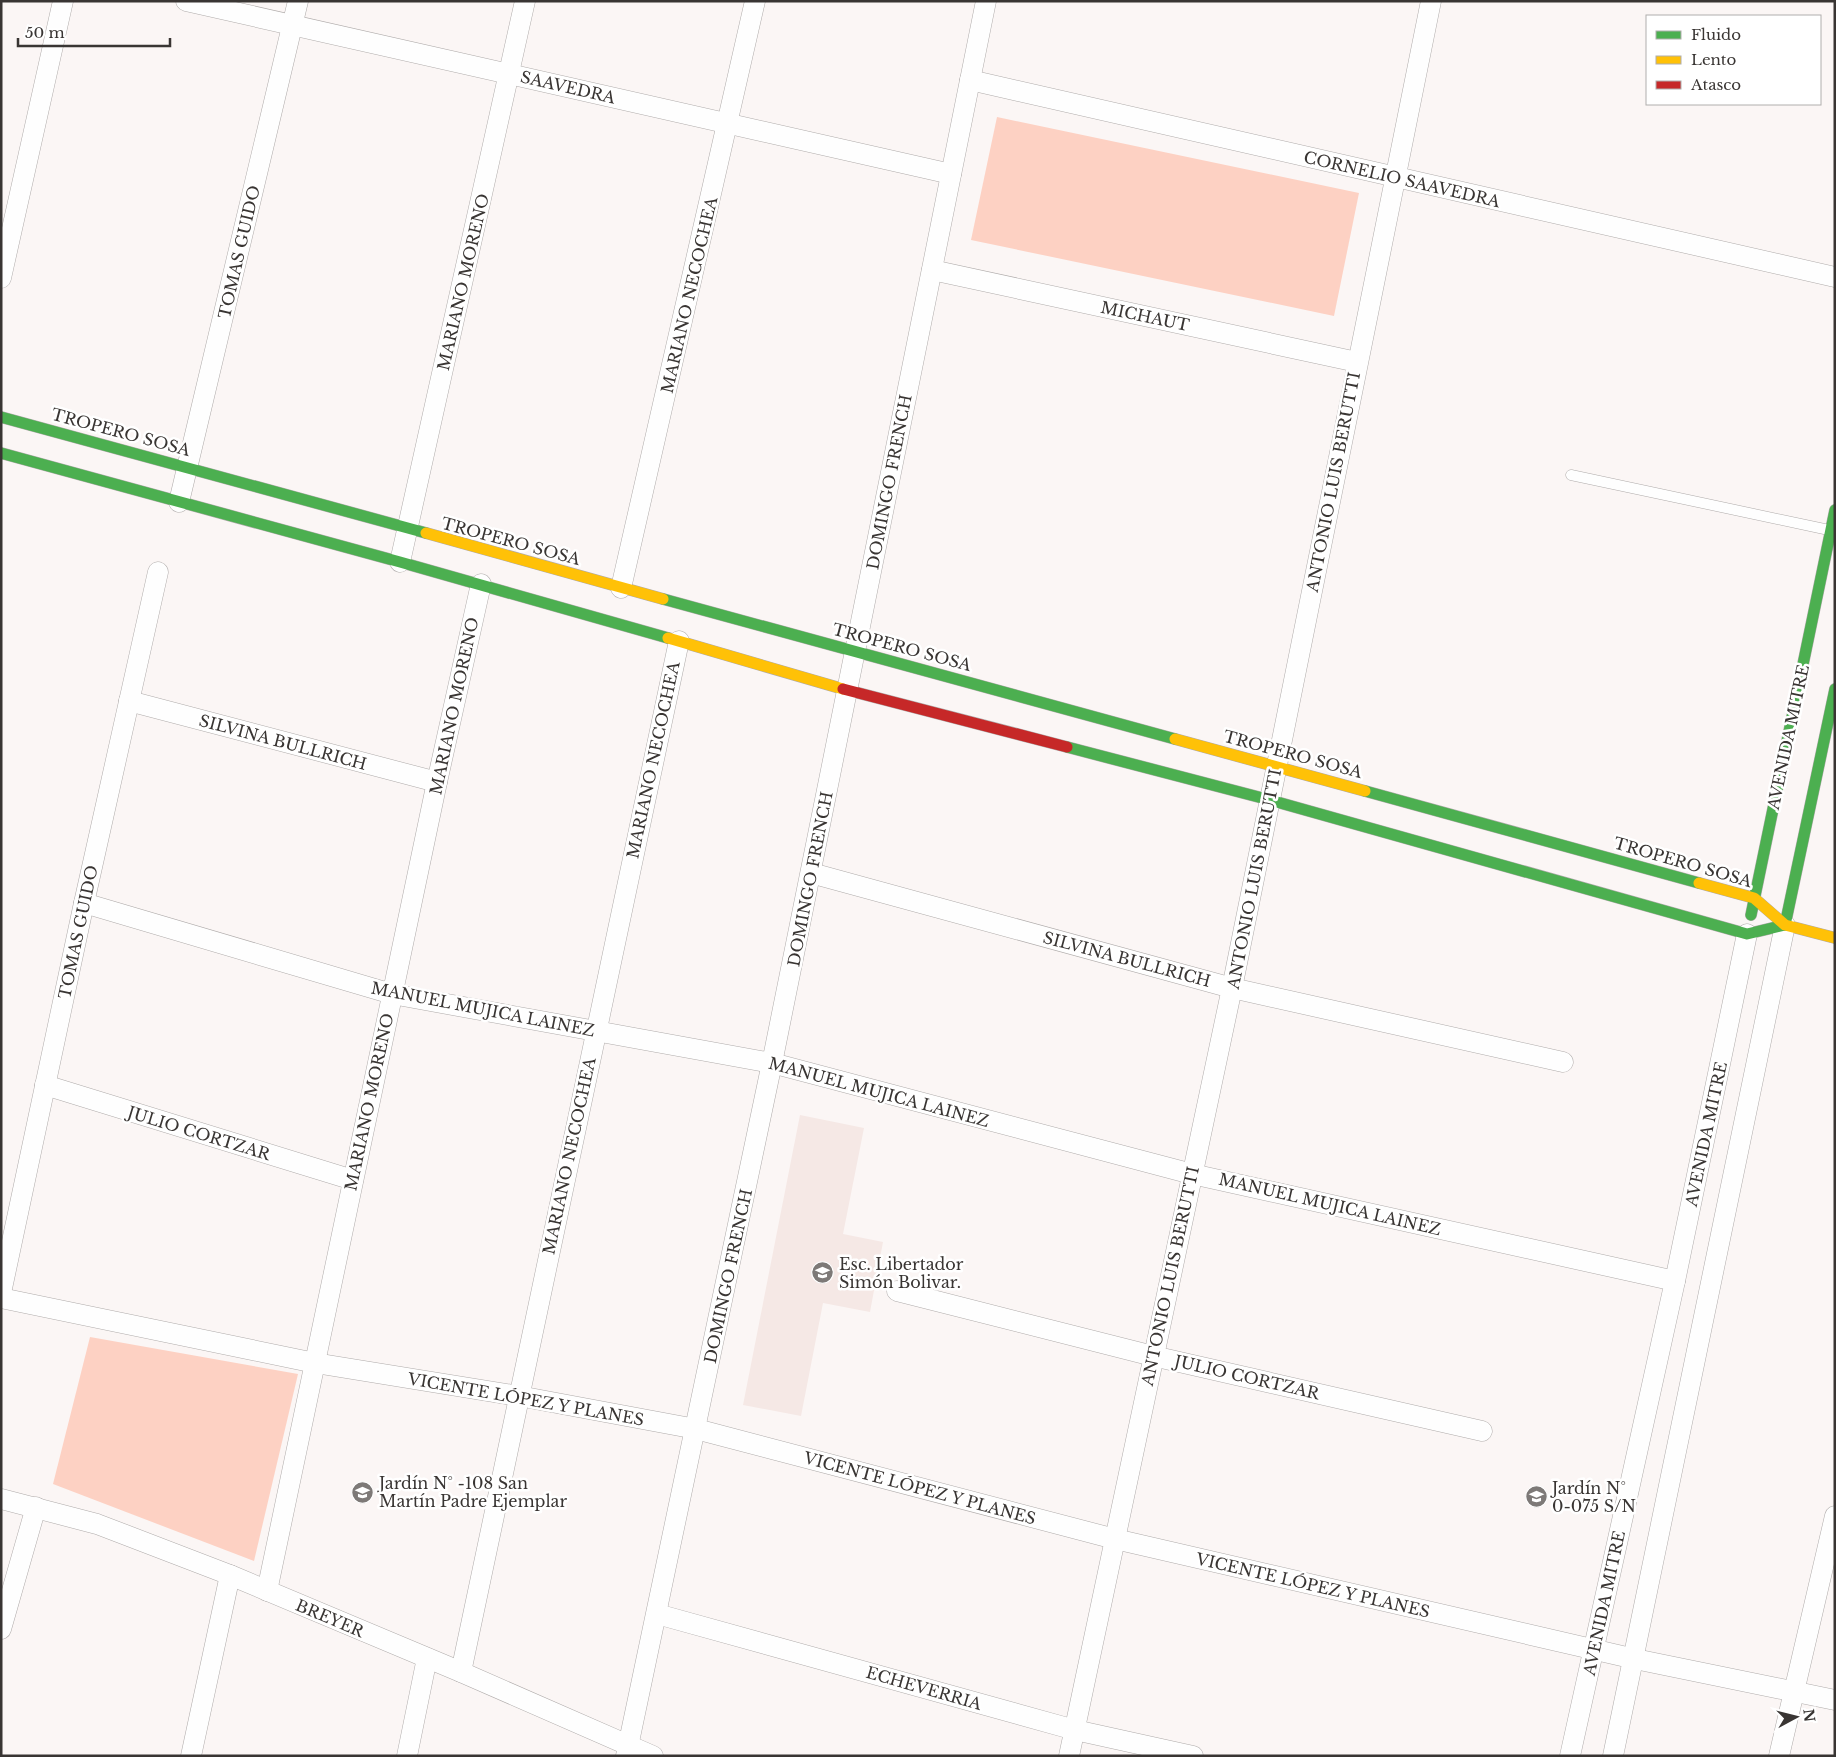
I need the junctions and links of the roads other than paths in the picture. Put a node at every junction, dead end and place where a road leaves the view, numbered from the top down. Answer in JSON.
{"nodes":[{"id":1,"x":63,"y":1,"type":"edge"},
{"id":2,"x":186,"y":1,"type":"edge"},
{"id":3,"x":298,"y":1,"type":"edge"},
{"id":4,"x":525,"y":1,"type":"edge"},
{"id":5,"x":755,"y":1,"type":"edge"},
{"id":6,"x":986,"y":1,"type":"edge"},
{"id":7,"x":1431,"y":1,"type":"edge"},
{"id":8,"x":292,"y":25,"type":"junction"},
{"id":9,"x":510,"y":73,"type":"junction"},
{"id":10,"x":970,"y":80,"type":"junction"},
{"id":11,"x":728,"y":123,"type":"junction"},
{"id":12,"x":951,"y":174,"type":"junction"},
{"id":13,"x":1396,"y":177,"type":"junction"},
{"id":14,"x":932,"y":270,"type":"junction"},
{"id":15,"x":1835,"y":277,"type":"edge"},
{"id":16,"x":1,"y":278,"type":"edge"},
{"id":17,"x":1357,"y":362,"type":"junction"},
{"id":18,"x":1,"y":417,"type":"edge"},
{"id":19,"x":1,"y":453,"type":"edge"},
{"id":20,"x":188,"y":467,"type":"junction"},
{"id":21,"x":1571,"y":475,"type":"dead end"},
{"id":22,"x":179,"y":502,"type":"junction"},
{"id":23,"x":1835,"y":510,"type":"edge"},
{"id":24,"x":408,"y":529,"type":"junction"},
{"id":25,"x":1830,"y":530,"type":"junction"},
{"id":26,"x":400,"y":562,"type":"junction"},
{"id":27,"x":158,"y":572,"type":"dead end"},
{"id":28,"x":481,"y":584,"type":"junction"},
{"id":29,"x":621,"y":588,"type":"junction"},
{"id":30,"x":679,"y":641,"type":"junction"},
{"id":31,"x":855,"y":650,"type":"junction"},
{"id":32,"x":1835,"y":689,"type":"edge"},
{"id":33,"x":848,"y":690,"type":"junction"},
{"id":34,"x":129,"y":701,"type":"junction"},
{"id":35,"x":1276,"y":766,"type":"junction"},
{"id":36,"x":437,"y":782,"type":"junction"},
{"id":37,"x":1270,"y":800,"type":"junction"},
{"id":38,"x":811,"y":873,"type":"junction"},
{"id":39,"x":1754,"y":898,"type":"junction"},
{"id":40,"x":84,"y":903,"type":"junction"},
{"id":41,"x":1785,"y":925,"type":"junction"},
{"id":42,"x":1747,"y":934,"type":"junction"},
{"id":43,"x":1835,"y":938,"type":"edge"},
{"id":44,"x":1232,"y":988,"type":"junction"},
{"id":45,"x":392,"y":994,"type":"junction"},
{"id":46,"x":595,"y":1031,"type":"junction"},
{"id":47,"x":1563,"y":1062,"type":"dead end"},
{"id":48,"x":772,"y":1063,"type":"junction"},
{"id":49,"x":45,"y":1085,"type":"junction"},
{"id":50,"x":1192,"y":1174,"type":"junction"},
{"id":51,"x":353,"y":1180,"type":"junction"},
{"id":52,"x":1675,"y":1281,"type":"junction"},
{"id":53,"x":897,"y":1291,"type":"dead end"},
{"id":54,"x":1,"y":1293,"type":"edge"},
{"id":55,"x":1,"y":1298,"type":"edge"},
{"id":56,"x":1153,"y":1356,"type":"junction"},
{"id":57,"x":315,"y":1363,"type":"junction"},
{"id":58,"x":519,"y":1396,"type":"junction"},
{"id":59,"x":696,"y":1429,"type":"junction"},
{"id":60,"x":1482,"y":1431,"type":"dead end"},
{"id":61,"x":1,"y":1499,"type":"edge"},
{"id":62,"x":36,"y":1507,"type":"junction"},
{"id":63,"x":1835,"y":1516,"type":"edge"},
{"id":64,"x":1115,"y":1539,"type":"junction"},
{"id":65,"x":230,"y":1575,"type":"junction"},
{"id":66,"x":267,"y":1591,"type":"junction"},
{"id":67,"x":657,"y":1614,"type":"junction"},
{"id":68,"x":1,"y":1630,"type":"edge"},
{"id":69,"x":1594,"y":1649,"type":"junction"},
{"id":70,"x":427,"y":1658,"type":"junction"},
{"id":71,"x":1634,"y":1659,"type":"junction"},
{"id":72,"x":461,"y":1672,"type":"junction"},
{"id":73,"x":1793,"y":1692,"type":"junction"},
{"id":74,"x":1835,"y":1700,"type":"edge"},
{"id":75,"x":1075,"y":1730,"type":"junction"},
{"id":76,"x":627,"y":1751,"type":"edge"},
{"id":77,"x":191,"y":1756,"type":"edge"},
{"id":78,"x":406,"y":1756,"type":"edge"},
{"id":79,"x":653,"y":1756,"type":"edge"},
{"id":80,"x":1069,"y":1756,"type":"edge"},
{"id":81,"x":1193,"y":1756,"type":"edge"},
{"id":82,"x":1570,"y":1756,"type":"edge"},
{"id":83,"x":1614,"y":1756,"type":"edge"},
{"id":84,"x":1779,"y":1756,"type":"edge"}],
"edges":[{"from":1,"to":16,"type":"street"},
{"from":2,"to":8,"type":"street","name":"SAAVEDRA"},
{"from":3,"to":8,"type":"street","name":"TOMAS GUIDO"},
{"from":4,"to":9,"type":"street","name":"MARIANO MORENO"},
{"from":5,"to":11,"type":"street","name":"MARIANO NECOCHEA"},
{"from":6,"to":10,"type":"street","name":"DOMINGO FRENCH"},
{"from":7,"to":13,"type":"street","name":"ANTONIO LUIS BERUTTI"},
{"from":8,"to":9,"type":"street","name":"SAAVEDRA"},
{"from":8,"to":20,"type":"street","name":"TOMAS GUIDO"},
{"from":9,"to":11,"type":"street","name":"SAAVEDRA"},
{"from":9,"to":24,"type":"street","name":"MARIANO MORENO"},
{"from":10,"to":12,"type":"street","name":"DOMINGO FRENCH"},
{"from":10,"to":13,"type":"street","name":"CORNELIO SAAVEDRA"},
{"from":11,"to":12,"type":"street","name":"SAAVEDRA"},
{"from":11,"to":29,"type":"street","name":"MARIANO NECOCHEA"},
{"from":12,"to":14,"type":"street","name":"DOMINGO FRENCH"},
{"from":13,"to":15,"type":"street","name":"CORNELIO SAAVEDRA"},
{"from":13,"to":17,"type":"street","name":"ANTONIO LUIS BERUTTI"},
{"from":14,"to":17,"type":"street","name":"MICHAUT"},
{"from":14,"to":31,"type":"street","name":"DOMINGO FRENCH"},
{"from":17,"to":35,"type":"street","name":"ANTONIO LUIS BERUTTI"},
{"from":18,"to":20,"type":"street","name":"TROPERO SOSA"},
{"from":19,"to":22,"type":"street","name":"TROPERO SOSA"},
{"from":20,"to":22,"type":"street","name":"TOMAS GUIDO"},
{"from":20,"to":24,"type":"street","name":"TROPERO SOSA"},
{"from":21,"to":25,"type":"lane"},
{"from":22,"to":26,"type":"street","name":"TROPERO SOSA"},
{"from":23,"to":25,"type":"street","name":"AVENIDA MITRE"},
{"from":24,"to":26,"type":"street","name":"MARIANO MORENO"},
{"from":24,"to":29,"type":"street","name":"TROPERO SOSA"},
{"from":25,"to":39,"type":"street","name":"AVENIDA MITRE"},
{"from":26,"to":28,"type":"street","name":"TROPERO SOSA"},
{"from":27,"to":34,"type":"street","name":"TOMAS GUIDO"},
{"from":28,"to":30,"type":"street","name":"TROPERO SOSA"},
{"from":28,"to":36,"type":"street","name":"MARIANO MORENO"},
{"from":29,"to":31,"type":"street","name":"TROPERO SOSA"},
{"from":30,"to":33,"type":"street","name":"TROPERO SOSA"},
{"from":30,"to":46,"type":"street","name":"MARIANO NECOCHEA"},
{"from":31,"to":33,"type":"street","name":"DOMINGO FRENCH"},
{"from":31,"to":35,"type":"street","name":"TROPERO SOSA"},
{"from":32,"to":41,"type":"street"},
{"from":33,"to":37,"type":"street","name":"TROPERO SOSA"},
{"from":33,"to":38,"type":"street","name":"DOMINGO FRENCH"},
{"from":34,"to":36,"type":"street","name":"SILVINA BULLRICH"},
{"from":34,"to":40,"type":"street","name":"TOMAS GUIDO"},
{"from":35,"to":37,"type":"street","name":"ANTONIO LUIS BERUTTI"},
{"from":35,"to":39,"type":"street","name":"TROPERO SOSA"},
{"from":36,"to":45,"type":"street","name":"MARIANO MORENO"},
{"from":37,"to":42,"type":"street","name":"TROPERO SOSA"},
{"from":37,"to":44,"type":"street","name":"ANTONIO LUIS BERUTTI"},
{"from":38,"to":44,"type":"street","name":"SILVINA BULLRICH"},
{"from":38,"to":48,"type":"street","name":"DOMINGO FRENCH"},
{"from":39,"to":41,"type":"street","name":"TROPERO SOSA"},
{"from":39,"to":42,"type":"street","name":"AVENIDA MITRE"},
{"from":40,"to":45,"type":"street","name":"MANUEL MUJICA LAINEZ"},
{"from":40,"to":49,"type":"street","name":"TOMAS GUIDO"},
{"from":41,"to":42,"type":"street","name":"TROPERO SOSA"},
{"from":41,"to":43,"type":"street","name":"TROPERO SOSA"},
{"from":41,"to":71,"type":"street"},
{"from":42,"to":52,"type":"street","name":"AVENIDA MITRE"},
{"from":44,"to":47,"type":"street","name":"SILVINA BULLRICH"},
{"from":44,"to":50,"type":"street","name":"ANTONIO LUIS BERUTTI"},
{"from":45,"to":46,"type":"street","name":"MANUEL MUJICA LAINEZ"},
{"from":45,"to":51,"type":"street","name":"MARIANO MORENO"},
{"from":46,"to":48,"type":"street","name":"MANUEL MUJICA LAINEZ"},
{"from":46,"to":58,"type":"street","name":"MARIANO NECOCHEA"},
{"from":48,"to":50,"type":"street","name":"MANUEL MUJICA LAINEZ"},
{"from":48,"to":59,"type":"street","name":"DOMINGO FRENCH"},
{"from":49,"to":51,"type":"street","name":"JULIO CORTZAR"},
{"from":49,"to":54,"type":"street","name":"TOMAS GUIDO"},
{"from":50,"to":52,"type":"street","name":"MANUEL MUJICA LAINEZ"},
{"from":50,"to":56,"type":"street","name":"ANTONIO LUIS BERUTTI"},
{"from":51,"to":57,"type":"street","name":"MARIANO MORENO"},
{"from":52,"to":69,"type":"street","name":"AVENIDA MITRE"},
{"from":53,"to":56,"type":"street","name":"JULIO CORTZAR"},
{"from":55,"to":57,"type":"street","name":"VICENTE LÓPEZ Y PLANES"},
{"from":56,"to":60,"type":"street","name":"JULIO CORTZAR"},
{"from":56,"to":64,"type":"street","name":"ANTONIO LUIS BERUTTI"},
{"from":57,"to":58,"type":"street","name":"VICENTE LÓPEZ Y PLANES"},
{"from":57,"to":66,"type":"street","name":"MARIANO MORENO"},
{"from":58,"to":59,"type":"street","name":"VICENTE LÓPEZ Y PLANES"},
{"from":58,"to":72,"type":"street","name":"MARIANO NECOCHEA"},
{"from":59,"to":64,"type":"street","name":"VICENTE LÓPEZ Y PLANES"},
{"from":59,"to":67,"type":"street","name":"DOMINGO FRENCH"},
{"from":61,"to":62,"type":"street","name":"BREYER"},
{"from":62,"to":65,"type":"street","name":"BREYER"},
{"from":62,"to":68,"type":"street"},
{"from":63,"to":73,"type":"street"},
{"from":64,"to":69,"type":"street","name":"VICENTE LÓPEZ Y PLANES"},
{"from":64,"to":75,"type":"street","name":"ANTONIO LUIS BERUTTI"},
{"from":65,"to":66,"type":"street","name":"BREYER"},
{"from":65,"to":77,"type":"street"},
{"from":66,"to":70,"type":"street","name":"BREYER"},
{"from":67,"to":75,"type":"street","name":"ECHEVERRIA"},
{"from":67,"to":76,"type":"street","name":"DOMINGO FRENCH"},
{"from":69,"to":71,"type":"street","name":"VICENTE LÓPEZ Y PLANES"},
{"from":69,"to":82,"type":"street","name":"AVENIDA MITRE"},
{"from":70,"to":72,"type":"street","name":"BREYER"},
{"from":70,"to":78,"type":"street"},
{"from":71,"to":73,"type":"street","name":"VICENTE LÓPEZ Y PLANES"},
{"from":71,"to":83,"type":"street"},
{"from":72,"to":76,"type":"street","name":"BREYER"},
{"from":73,"to":74,"type":"street","name":"VICENTE LÓPEZ Y PLANES"},
{"from":73,"to":84,"type":"street"},
{"from":75,"to":80,"type":"street","name":"ANTONIO LUIS BERUTTI"},
{"from":75,"to":81,"type":"street","name":"ECHEVERRIA"},
{"from":76,"to":79,"type":"street","name":"BREYER"}]}
